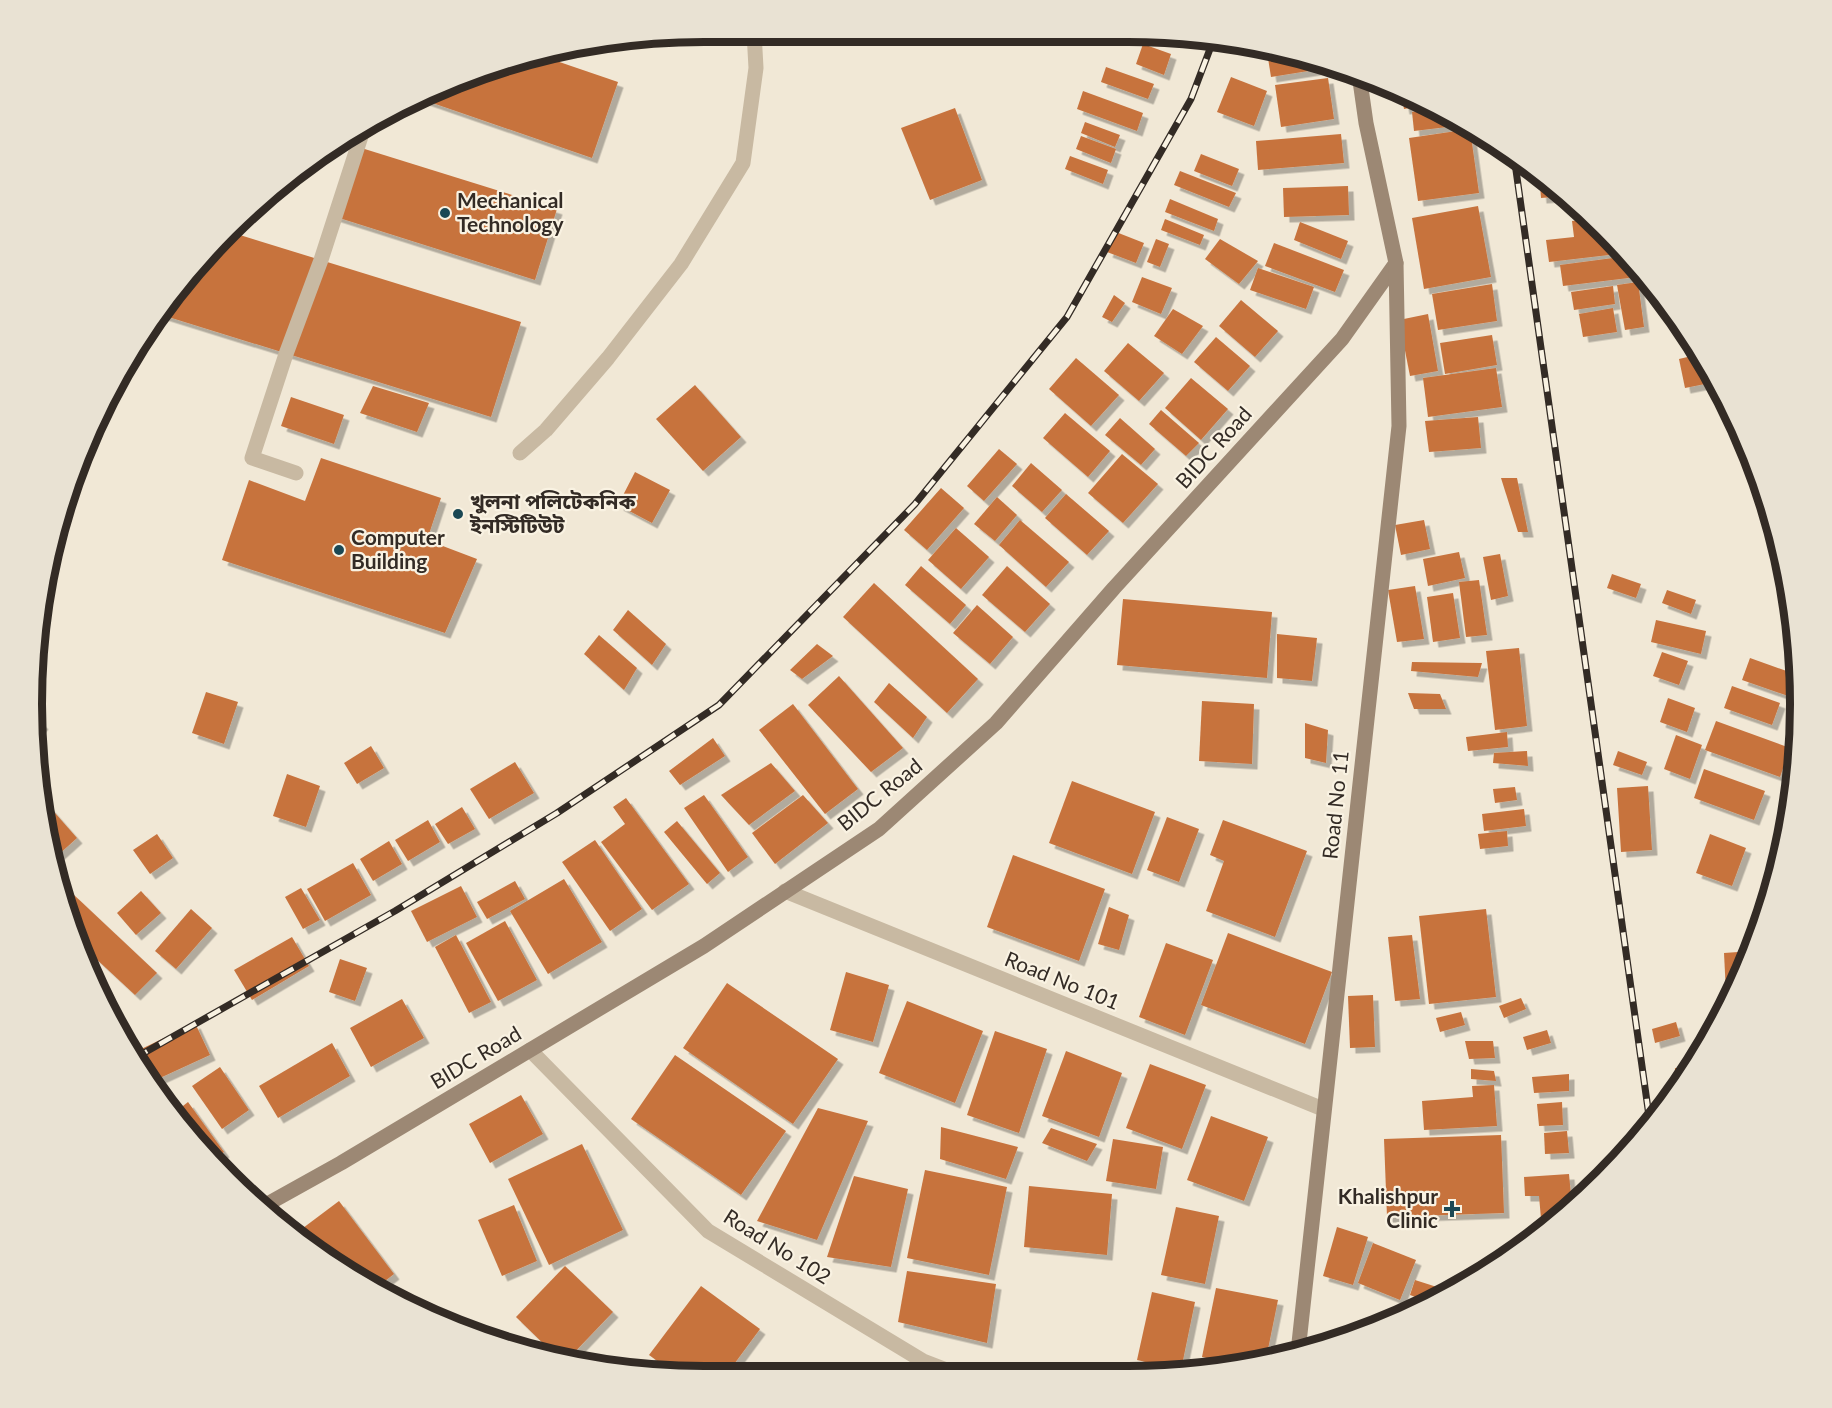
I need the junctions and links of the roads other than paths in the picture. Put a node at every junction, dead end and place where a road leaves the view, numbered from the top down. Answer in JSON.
{"nodes":[{"id":1,"x":755,"y":42,"type":"edge"},
{"id":2,"x":1360,"y":84,"type":"edge"},
{"id":3,"x":359,"y":140,"type":"edge"},
{"id":4,"x":1396,"y":263,"type":"junction"},
{"id":5,"x":520,"y":453,"type":"dead end"},
{"id":6,"x":296,"y":473,"type":"dead end"},
{"id":7,"x":785,"y":891,"type":"junction"},
{"id":8,"x":530,"y":1050,"type":"junction"},
{"id":9,"x":1323,"y":1109,"type":"junction"},
{"id":10,"x":269,"y":1203,"type":"edge"},
{"id":11,"x":1299,"y":1343,"type":"edge"},
{"id":12,"x":936,"y":1366,"type":"edge"}],
"edges":[{"from":1,"to":5,"type":"street"},
{"from":2,"to":4,"type":"main road","name":"Road No 11"},
{"from":3,"to":6,"type":"street"},
{"from":4,"to":7,"type":"main road","name":"BIDC Road"},
{"from":4,"to":9,"type":"main road","name":"Road No 11"},
{"from":7,"to":8,"type":"main road","name":"BIDC Road"},
{"from":7,"to":9,"type":"street","name":"Road No 101"},
{"from":8,"to":10,"type":"main road","name":"BIDC Road"},
{"from":8,"to":12,"type":"street","name":"Road No 102"},
{"from":9,"to":11,"type":"main road","name":"Road No 11"}]}
